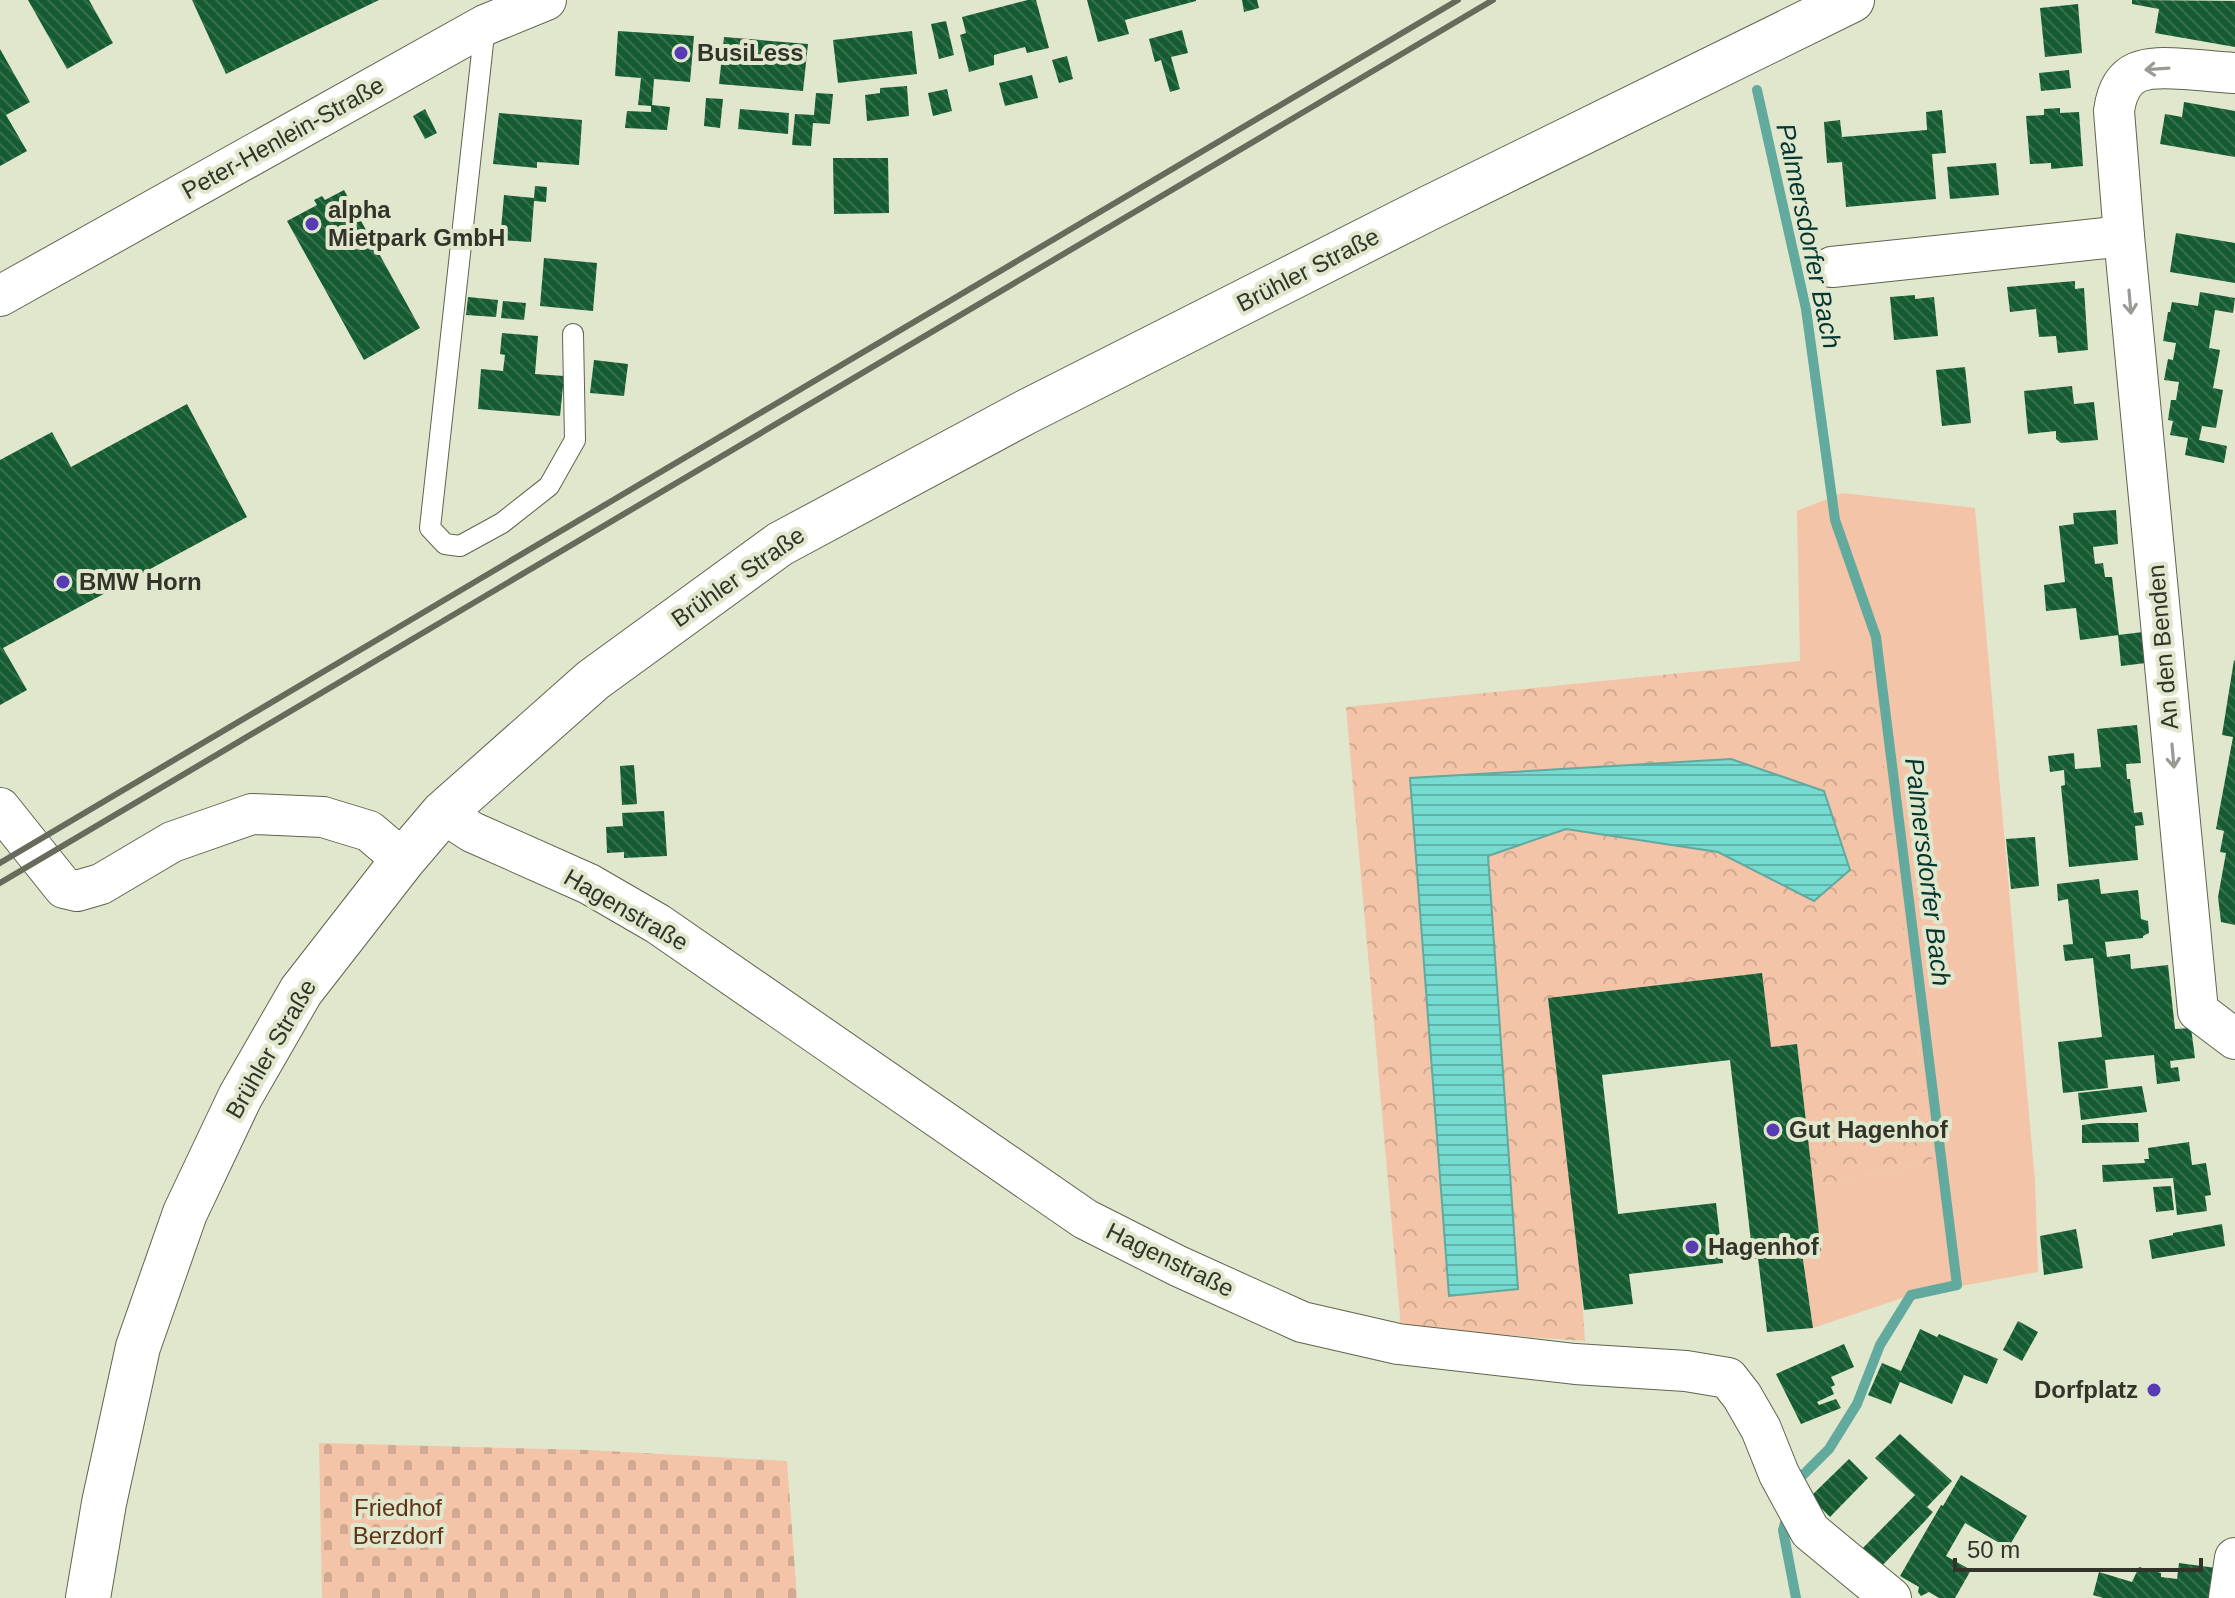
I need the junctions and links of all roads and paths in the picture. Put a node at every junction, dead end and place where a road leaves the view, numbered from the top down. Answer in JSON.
{"nodes":[{"id":1,"x":546,"y":0,"type":"edge"},
{"id":2,"x":1852,"y":0,"type":"edge"},
{"id":3,"x":485,"y":25,"type":"junction"},
{"id":4,"x":2235,"y":73,"type":"edge"},
{"id":5,"x":2124,"y":236,"type":"junction"},
{"id":6,"x":1832,"y":267,"type":"dead end"},
{"id":7,"x":11,"y":290,"type":"edge"},
{"id":8,"x":573,"y":334,"type":"dead end"},
{"id":9,"x":0,"y":808,"type":"edge"},
{"id":10,"x":443,"y":813,"type":"junction"},
{"id":11,"x":403,"y":860,"type":"junction"},
{"id":12,"x":2235,"y":1039,"type":"edge"},
{"id":13,"x":2235,"y":1558,"type":"edge"},
{"id":14,"x":88,"y":1598,"type":"edge"},
{"id":15,"x":1891,"y":1598,"type":"edge"},
{"id":16,"x":2229,"y":1598,"type":"edge"}],
"edges":[{"from":1,"to":3,"type":"street","name":"Peter-Henlein-Straße"},
{"from":2,"to":10,"type":"main road","name":"Brühler Straße"},
{"from":3,"to":7,"type":"street","name":"Peter-Henlein-Straße"},
{"from":3,"to":8,"type":"lane"},
{"from":4,"to":5,"type":"street","name":"An den Benden","one_way":true},
{"from":5,"to":6,"type":"street"},
{"from":5,"to":12,"type":"street","name":"An den Benden","one_way":true},
{"from":9,"to":11,"type":"street"},
{"from":10,"to":11,"type":"main road","name":"Brühler Straße"},
{"from":10,"to":15,"type":"street","name":"Hagenstraße"},
{"from":11,"to":14,"type":"main road","name":"Brühler Straße"},
{"from":13,"to":16,"type":"street"}]}
